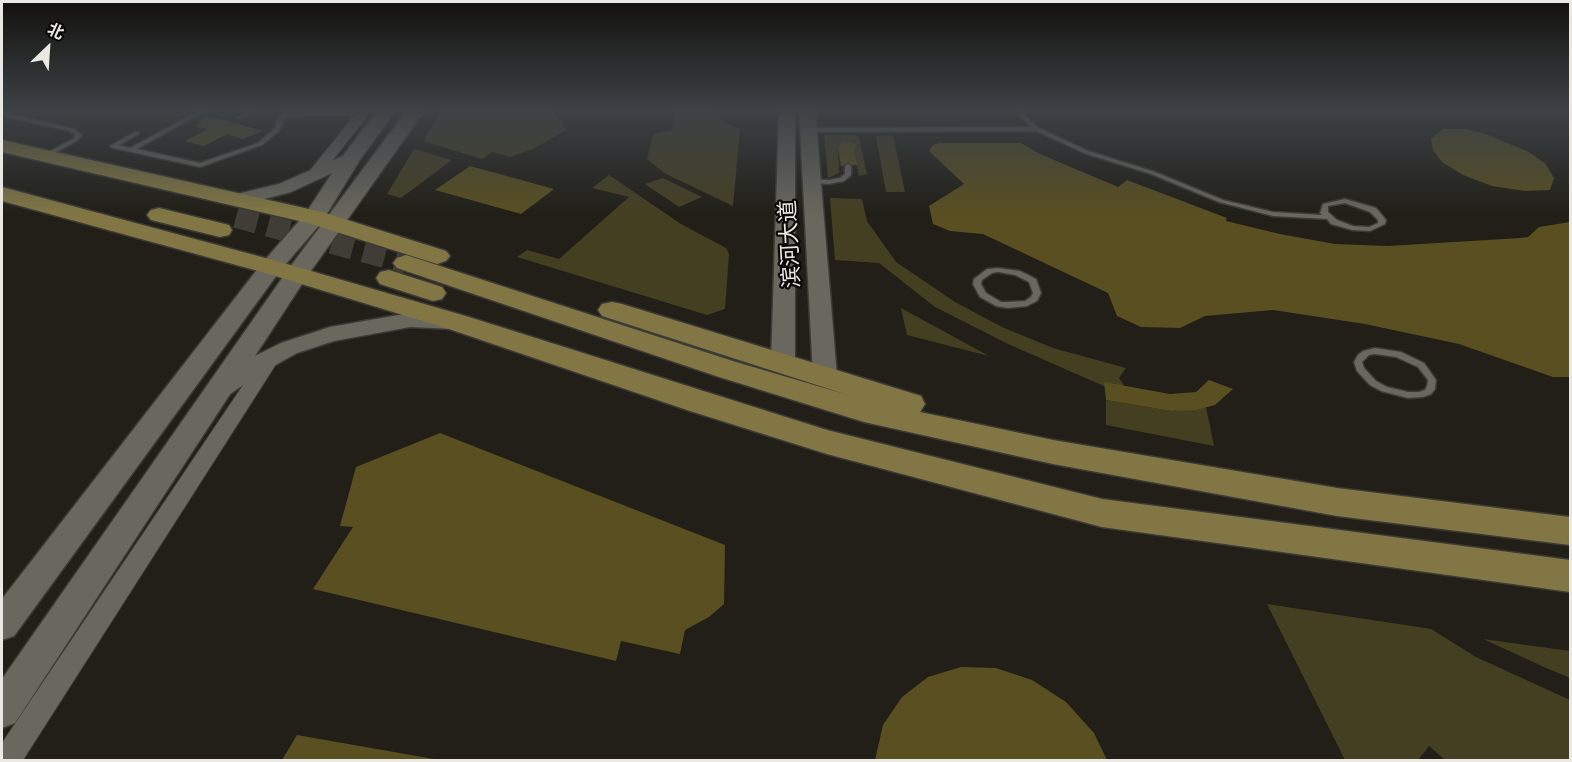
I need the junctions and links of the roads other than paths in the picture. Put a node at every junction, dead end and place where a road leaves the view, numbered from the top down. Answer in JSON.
{"nodes":[{"id":1,"x":2,"y":146,"type":"edge"},
{"id":2,"x":65,"y":146,"type":"edge"},
{"id":3,"x":114,"y":146,"type":"edge"},
{"id":4,"x":139,"y":146,"type":"edge"},
{"id":5,"x":256,"y":146,"type":"edge"},
{"id":6,"x":340,"y":146,"type":"edge"},
{"id":7,"x":357,"y":146,"type":"edge"},
{"id":8,"x":386,"y":146,"type":"edge"},
{"id":9,"x":786,"y":146,"type":"edge"},
{"id":10,"x":810,"y":146,"type":"edge"},
{"id":11,"x":1073,"y":146,"type":"edge"},
{"id":12,"x":131,"y":150,"type":"junction"},
{"id":13,"x":45,"y":156,"type":"junction"},
{"id":14,"x":352,"y":157,"type":"junction"},
{"id":15,"x":2,"y":160,"type":"edge"},
{"id":16,"x":848,"y":166,"type":"dead end"},
{"id":17,"x":2,"y":176,"type":"edge"},
{"id":18,"x":313,"y":176,"type":"junction"},
{"id":19,"x":811,"y":181,"type":"junction"},
{"id":20,"x":2,"y":194,"type":"edge"},
{"id":21,"x":219,"y":197,"type":"junction"},
{"id":22,"x":1328,"y":217,"type":"junction"},
{"id":23,"x":324,"y":220,"type":"junction"},
{"id":24,"x":283,"y":271,"type":"junction"},
{"id":25,"x":1033,"y":281,"type":"joint"},
{"id":26,"x":459,"y":323,"type":"junction"},
{"id":27,"x":271,"y":358,"type":"junction"},
{"id":28,"x":783,"y":363,"type":"junction"},
{"id":29,"x":1420,"y":365,"type":"joint"},
{"id":30,"x":825,"y":376,"type":"junction"},
{"id":31,"x":221,"y":388,"type":"junction"},
{"id":32,"x":1053,"y":452,"type":"junction"},
{"id":33,"x":1570,"y":531,"type":"edge"},
{"id":34,"x":1372,"y":549,"type":"junction"},
{"id":35,"x":1570,"y":576,"type":"edge"},
{"id":36,"x":2,"y":625,"type":"edge"},
{"id":37,"x":2,"y":710,"type":"edge"},
{"id":38,"x":7,"y":760,"type":"edge"}],
"edges":[{"from":1,"to":13,"type":"main road"},
{"from":2,"to":13,"type":"lane"},
{"from":3,"to":12,"type":"lane"},
{"from":4,"to":12,"type":"lane"},
{"from":5,"to":12,"type":"lane"},
{"from":6,"to":18,"type":"street"},
{"from":7,"to":14,"type":"main road"},
{"from":8,"to":23,"type":"main road"},
{"from":9,"to":28,"type":"street","name":"滨河大道"},
{"from":10,"to":19,"type":"street","name":"滨河大道"},
{"from":11,"to":22,"type":"lane"},
{"from":13,"to":21,"type":"main road"},
{"from":14,"to":18,"type":"street"},
{"from":14,"to":23,"type":"main road"},
{"from":15,"to":17,"type":"main road"},
{"from":16,"to":19,"type":"lane"},
{"from":18,"to":21,"type":"street"},
{"from":19,"to":30,"type":"street","name":"滨河大道"},
{"from":20,"to":24,"type":"main road"},
{"from":21,"to":23,"type":"main road"},
{"from":22,"to":22,"type":"lane"},
{"from":23,"to":24,"type":"main road"},
{"from":23,"to":28,"type":"main road"},
{"from":24,"to":26,"type":"main road"},
{"from":24,"to":31,"type":"main road"},
{"from":24,"to":36,"type":"main road"},
{"from":25,"to":25,"type":"lane"},
{"from":26,"to":27,"type":"street"},
{"from":26,"to":34,"type":"main road"},
{"from":27,"to":31,"type":"street"},
{"from":27,"to":38,"type":"street"},
{"from":28,"to":30,"type":"main road"},
{"from":29,"to":29,"type":"lane"},
{"from":30,"to":32,"type":"main road"},
{"from":31,"to":37,"type":"main road"},
{"from":32,"to":33,"type":"main road"},
{"from":32,"to":34,"type":"main road"},
{"from":34,"to":35,"type":"main road"}]}
